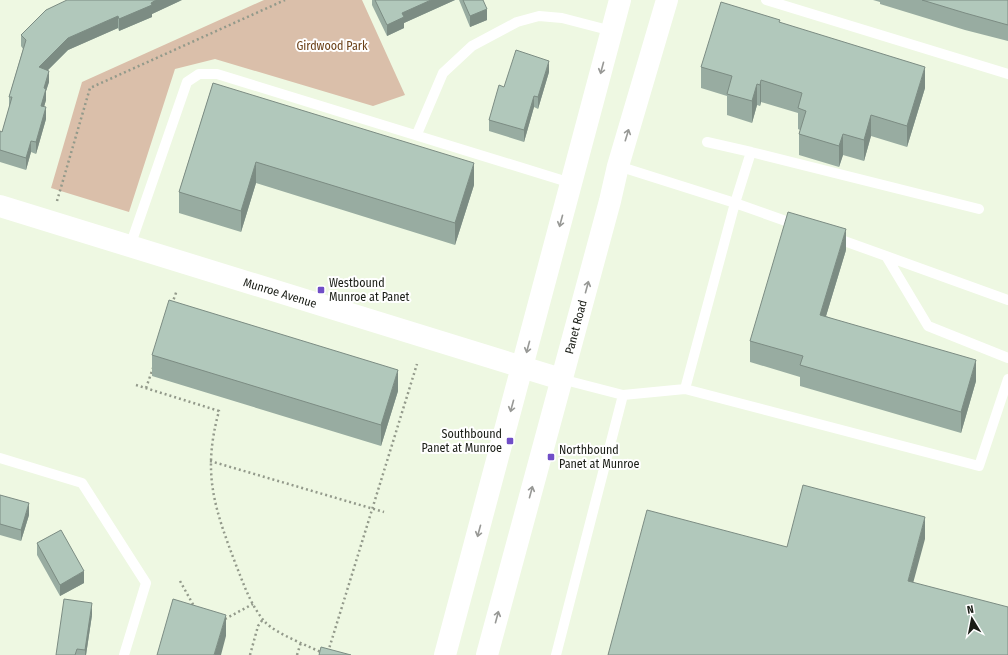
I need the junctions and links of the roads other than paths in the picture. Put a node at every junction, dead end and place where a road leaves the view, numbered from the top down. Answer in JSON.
{"nodes":[{"id":1,"x":620,"y":0,"type":"edge"},
{"id":2,"x":666,"y":0,"type":"edge"},
{"id":3,"x":766,"y":0,"type":"edge"},
{"id":4,"x":612,"y":30,"type":"junction"},
{"id":5,"x":1008,"y":74,"type":"edge"},
{"id":6,"x":417,"y":134,"type":"junction"},
{"id":7,"x":707,"y":142,"type":"dead end"},
{"id":8,"x":751,"y":152,"type":"junction"},
{"id":9,"x":618,"y":166,"type":"junction"},
{"id":10,"x":571,"y":184,"type":"junction"},
{"id":11,"x":736,"y":203,"type":"junction"},
{"id":12,"x":0,"y":206,"type":"edge"},
{"id":13,"x":979,"y":209,"type":"dead end"},
{"id":14,"x":811,"y":229,"type":"edge"},
{"id":15,"x":826,"y":235,"type":"edge"},
{"id":16,"x":130,"y":246,"type":"junction"},
{"id":17,"x":886,"y":256,"type":"junction"},
{"id":18,"x":1008,"y":300,"type":"edge"},
{"id":19,"x":1008,"y":358,"type":"edge"},
{"id":20,"x":522,"y":368,"type":"junction"},
{"id":21,"x":561,"y":379,"type":"junction"},
{"id":22,"x":1008,"y":379,"type":"edge"},
{"id":23,"x":685,"y":389,"type":"junction"},
{"id":24,"x":623,"y":395,"type":"junction"},
{"id":25,"x":0,"y":458,"type":"edge"},
{"id":26,"x":124,"y":655,"type":"edge"},
{"id":27,"x":445,"y":655,"type":"edge"},
{"id":28,"x":487,"y":655,"type":"edge"},
{"id":29,"x":556,"y":655,"type":"edge"}],
"edges":[{"from":1,"to":4,"type":"street"},
{"from":9,"to":2,"type":"street","name":"Panet Road","one_way":true},
{"from":3,"to":5,"type":"lane"},
{"from":4,"to":6,"type":"lane"},
{"from":4,"to":10,"type":"street","one_way":true},
{"from":6,"to":10,"type":"lane"},
{"from":6,"to":16,"type":"lane"},
{"from":7,"to":8,"type":"lane"},
{"from":8,"to":11,"type":"lane"},
{"from":8,"to":13,"type":"lane"},
{"from":9,"to":11,"type":"lane"},
{"from":21,"to":9,"type":"street","name":"Panet Road","one_way":true},
{"from":10,"to":20,"type":"street","one_way":true},
{"from":11,"to":14,"type":"lane"},
{"from":11,"to":23,"type":"lane"},
{"from":12,"to":16,"type":"street","name":"Munroe Avenue"},
{"from":15,"to":17,"type":"lane"},
{"from":16,"to":20,"type":"street","name":"Munroe Avenue"},
{"from":17,"to":18,"type":"lane"},
{"from":17,"to":19,"type":"lane"},
{"from":20,"to":21,"type":"street","name":"Munroe Avenue"},
{"from":20,"to":27,"type":"street","one_way":true},
{"from":21,"to":24,"type":"lane"},
{"from":28,"to":21,"type":"street","name":"Panet Road","one_way":true},
{"from":22,"to":23,"type":"lane"},
{"from":23,"to":24,"type":"lane"},
{"from":24,"to":29,"type":"lane"},
{"from":25,"to":26,"type":"lane"}]}
